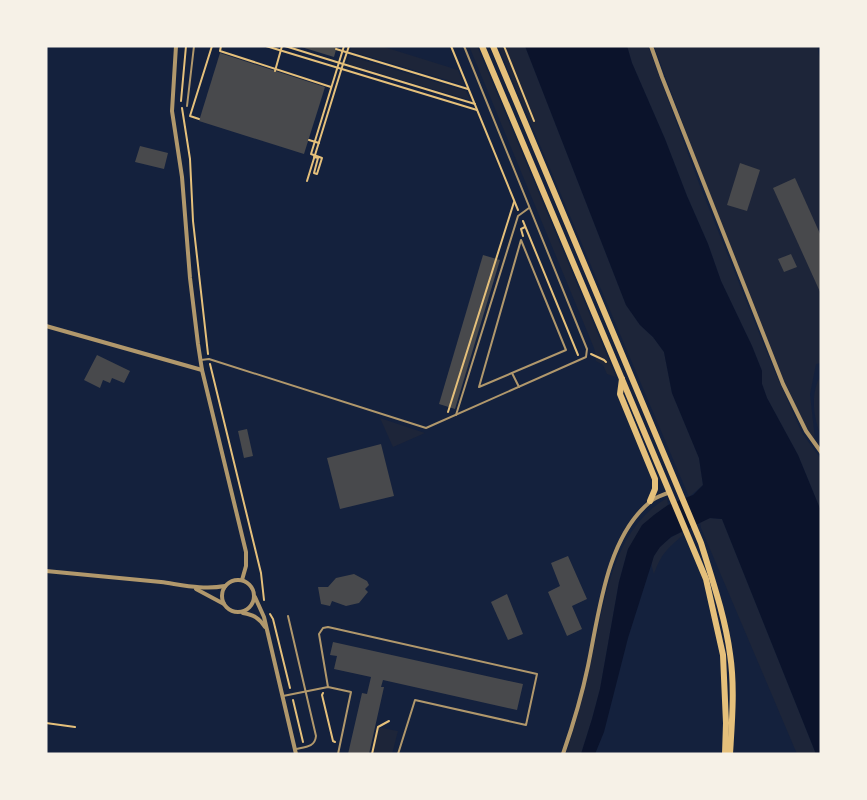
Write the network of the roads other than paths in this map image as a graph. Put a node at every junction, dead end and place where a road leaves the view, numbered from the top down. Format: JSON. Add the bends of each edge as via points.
{"nodes":[{"id":1,"x":176,"y":46,"type":"edge"},
{"id":2,"x":194,"y":46,"type":"edge"},
{"id":3,"x":464,"y":46,"type":"edge"},
{"id":4,"x":482,"y":46,"type":"edge"},
{"id":5,"x":493,"y":46,"type":"edge"},
{"id":6,"x":651,"y":46,"type":"edge"},
{"id":7,"x":187,"y":106,"type":"dead end"},
{"id":8,"x":529,"y":208,"type":"junction"},
{"id":9,"x":46,"y":326,"type":"edge"},
{"id":10,"x":201,"y":360,"type":"junction"},
{"id":11,"x":202,"y":370,"type":"junction"},
{"id":12,"x":512,"y":372,"type":"junction"},
{"id":13,"x":622,"y":378,"type":"junction"},
{"id":14,"x":519,"y":387,"type":"junction"},
{"id":15,"x":456,"y":415,"type":"junction"},
{"id":16,"x":821,"y":452,"type":"edge"},
{"id":17,"x":671,"y":494,"type":"junction"},
{"id":18,"x":650,"y":501,"type":"junction"},
{"id":19,"x":46,"y":571,"type":"edge"},
{"id":20,"x":709,"y":577,"type":"junction"},
{"id":21,"x":242,"y":580,"type":"junction"},
{"id":22,"x":226,"y":586,"type":"junction"},
{"id":23,"x":194,"y":588,"type":"junction"},
{"id":24,"x":255,"y":597,"type":"junction"},
{"id":25,"x":224,"y":604,"type":"junction"},
{"id":26,"x":242,"y":612,"type":"junction"},
{"id":27,"x":288,"y":616,"type":"dead end"},
{"id":28,"x":267,"y":629,"type":"junction"},
{"id":29,"x":328,"y":686,"type":"junction"},
{"id":30,"x":305,"y":691,"type":"junction"},
{"id":31,"x":282,"y":696,"type":"junction"},
{"id":32,"x":296,"y":752,"type":"edge"},
{"id":33,"x":338,"y":754,"type":"edge"},
{"id":34,"x":398,"y":754,"type":"edge"},
{"id":35,"x":563,"y":754,"type":"edge"},
{"id":36,"x":724,"y":754,"type":"edge"},
{"id":37,"x":730,"y":754,"type":"edge"}],
"edges":[{"from":1,"to":10,"type":"street","via":[[172,111]]},
{"from":2,"to":7,"type":"lane"},
{"from":3,"to":8,"type":"lane"},
{"from":4,"to":13,"type":"highway"},
{"from":5,"to":20,"type":"highway","via":[[696,530]]},
{"from":6,"to":16,"type":"street","via":[[783,384],[806,431]]},
{"from":8,"to":14,"type":"lane","via":[[587,353],[586,357]]},
{"from":8,"to":15,"type":"lane","via":[[518,216]]},
{"from":9,"to":11,"type":"street"},
{"from":10,"to":11,"type":"street"},
{"from":10,"to":15,"type":"lane","via":[[209,359],[426,428]]},
{"from":11,"to":21,"type":"street","via":[[246,552]]},
{"from":12,"to":12,"type":"lane","via":[[479,387],[521,240],[566,350]]},
{"from":12,"to":14,"type":"lane"},
{"from":13,"to":17,"type":"highway"},
{"from":13,"to":18,"type":"highway","via":[[620,394],[655,479]]},
{"from":14,"to":15,"type":"lane"},
{"from":17,"to":18,"type":"street"},
{"from":17,"to":20,"type":"highway"},
{"from":18,"to":35,"type":"street","via":[[625,533],[612,559],[588,668]]},
{"from":19,"to":23,"type":"street"},
{"from":20,"to":36,"type":"highway","via":[[723,655]]},
{"from":20,"to":37,"type":"highway","via":[[730,655]]},
{"from":21,"to":22,"type":"street"},
{"from":21,"to":24,"type":"street","via":[[251,586]]},
{"from":22,"to":23,"type":"street"},
{"from":22,"to":25,"type":"street","via":[[222,595]]},
{"from":23,"to":25,"type":"street"},
{"from":24,"to":26,"type":"street","via":[[251,607]]},
{"from":24,"to":28,"type":"street"},
{"from":25,"to":26,"type":"street","via":[[231,612]]},
{"from":26,"to":28,"type":"street","via":[[260,619]]},
{"from":27,"to":30,"type":"lane"},
{"from":28,"to":31,"type":"street"},
{"from":29,"to":30,"type":"lane"},
{"from":29,"to":33,"type":"lane","via":[[351,692]]},
{"from":29,"to":34,"type":"lane","via":[[319,634],[328,627],[537,674],[526,725],[415,700]]},
{"from":30,"to":31,"type":"lane"},
{"from":30,"to":32,"type":"lane","via":[[316,736],[312,745]]},
{"from":31,"to":32,"type":"street"}]}
